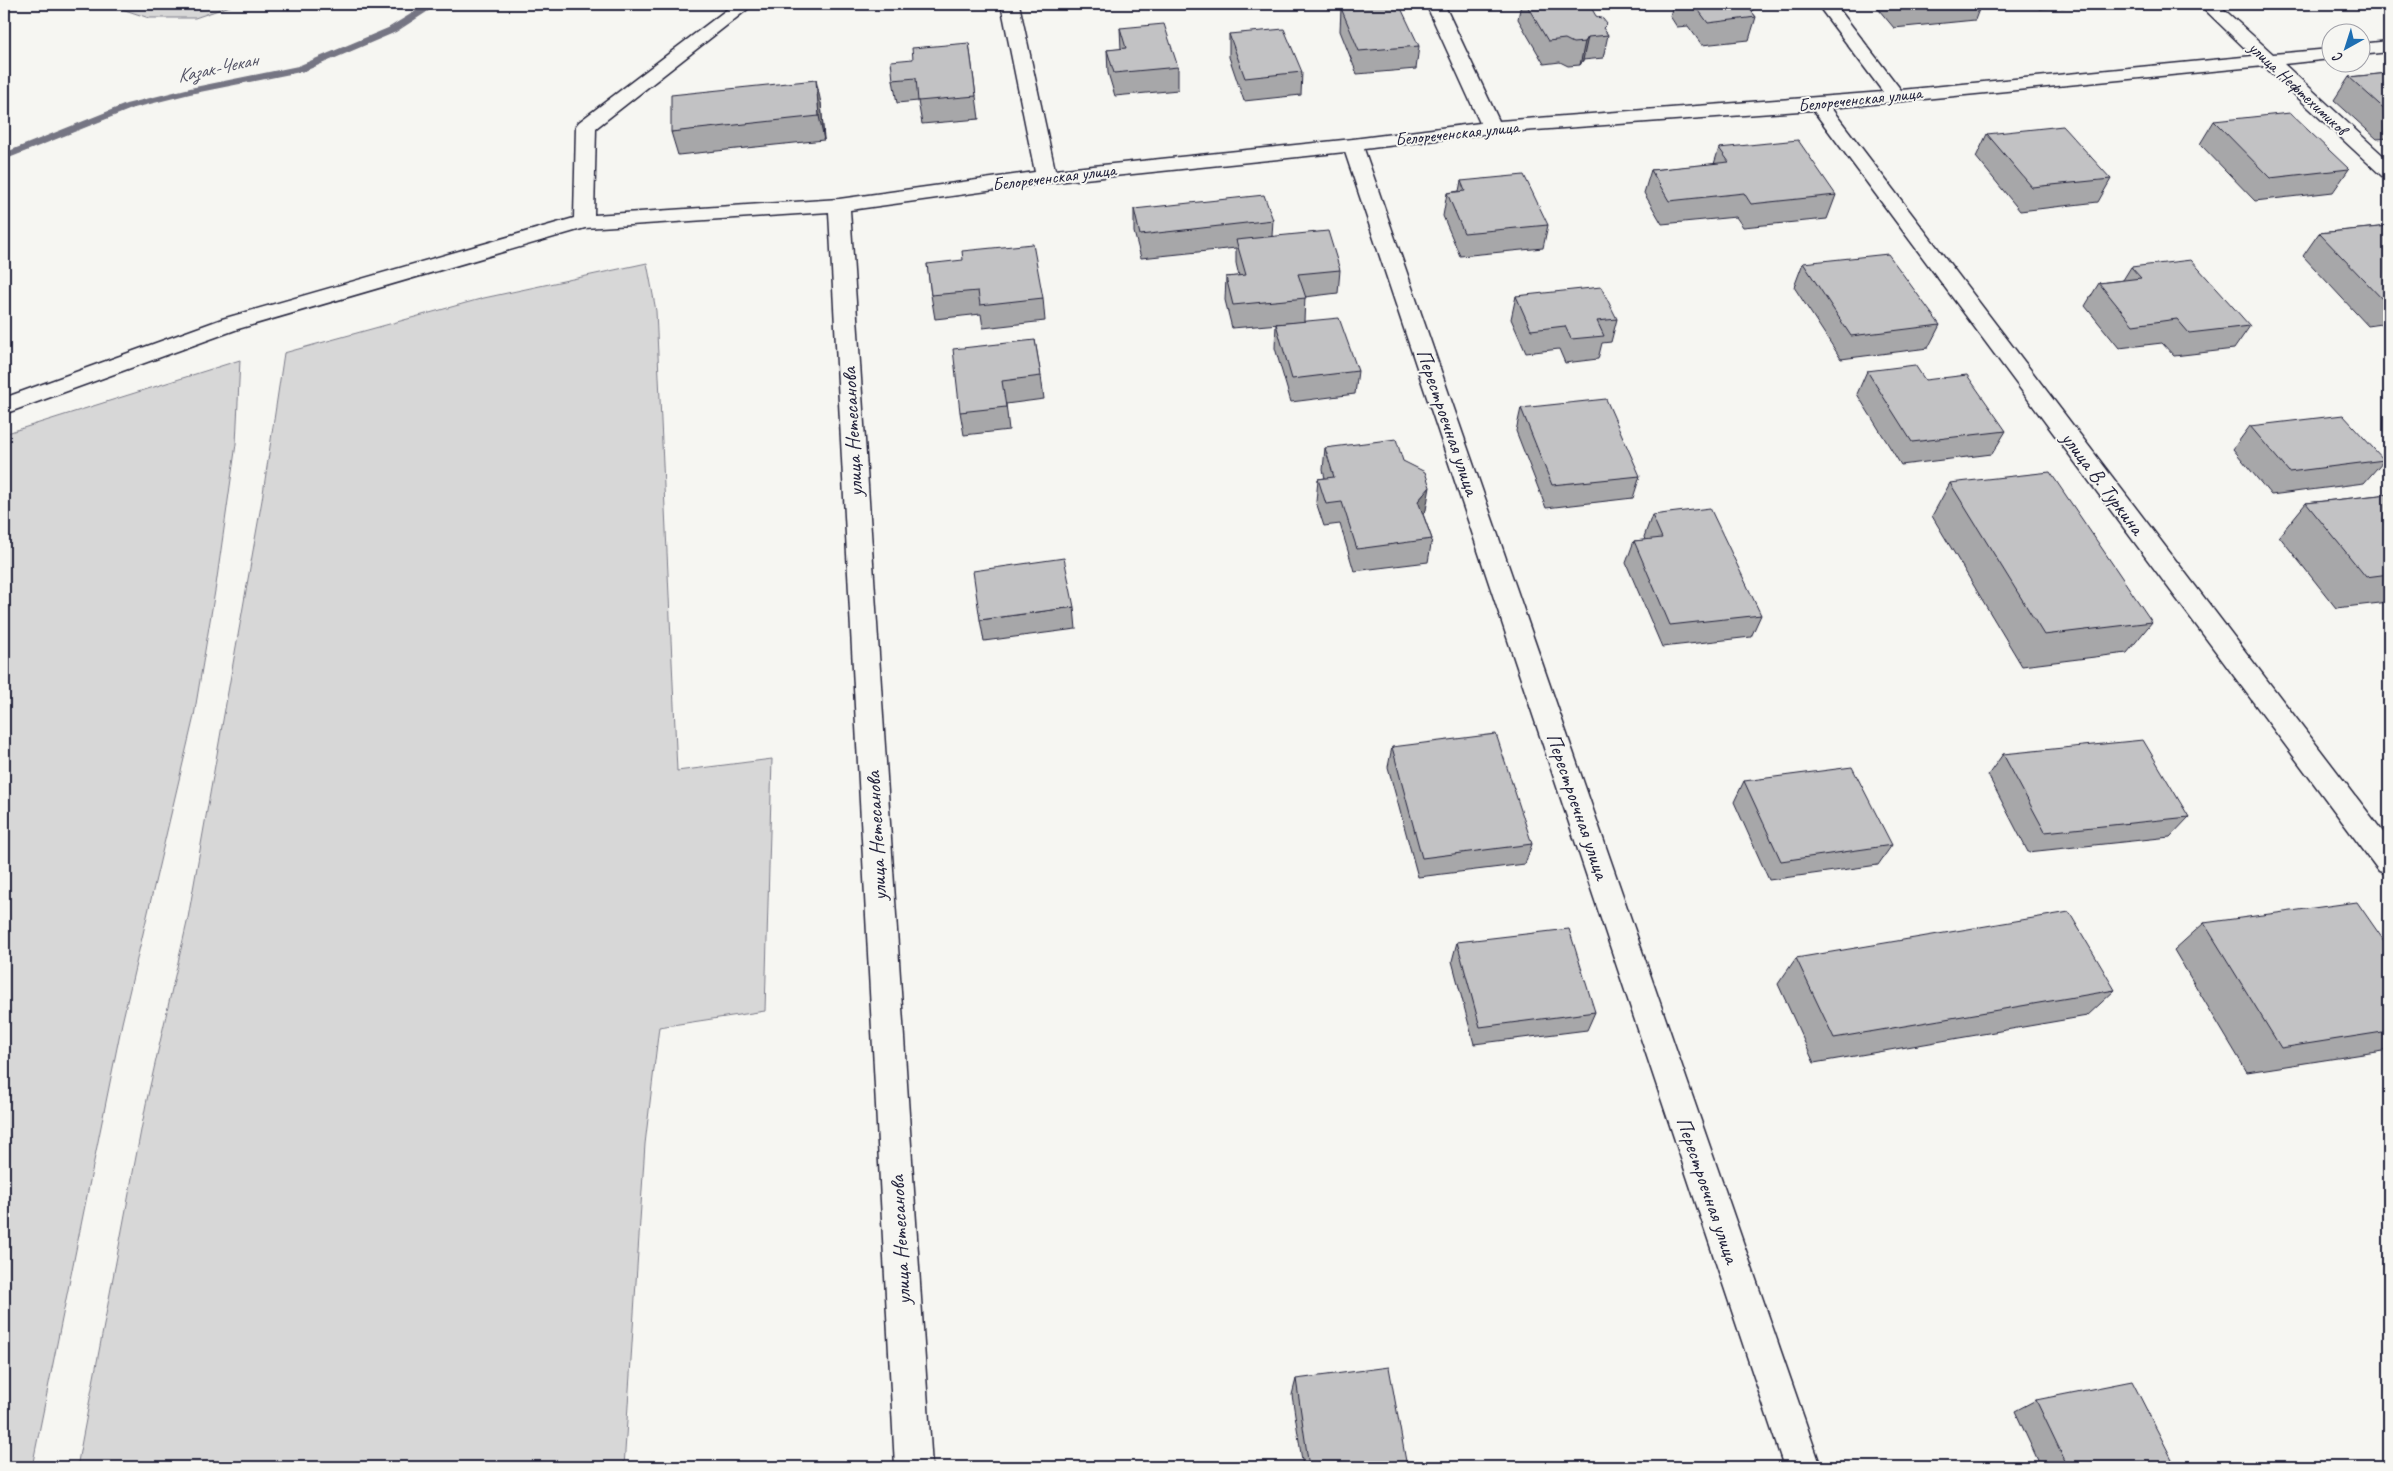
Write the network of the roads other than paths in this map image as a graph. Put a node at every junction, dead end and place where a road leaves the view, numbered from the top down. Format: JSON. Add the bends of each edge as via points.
{"nodes":[{"id":1,"x":745,"y":4,"type":"edge"},
{"id":2,"x":1010,"y":4,"type":"edge"},
{"id":3,"x":1435,"y":4,"type":"edge"},
{"id":4,"x":1826,"y":4,"type":"edge"},
{"id":5,"x":2208,"y":4,"type":"edge"},
{"id":6,"x":2389,"y":47,"type":"edge"},
{"id":7,"x":2370,"y":49,"type":"edge"},
{"id":8,"x":2320,"y":55,"type":"edge"},
{"id":9,"x":2269,"y":61,"type":"junction"},
{"id":10,"x":1895,"y":95,"type":"junction"},
{"id":11,"x":1818,"y":104,"type":"junction"},
{"id":12,"x":1492,"y":127,"type":"junction"},
{"id":13,"x":1353,"y":145,"type":"junction"},
{"id":14,"x":2389,"y":172,"type":"edge"},
{"id":15,"x":1046,"y":177,"type":"junction"},
{"id":16,"x":839,"y":205,"type":"junction"},
{"id":17,"x":584,"y":222,"type":"junction"},
{"id":18,"x":4,"y":406,"type":"edge"},
{"id":19,"x":2389,"y":862,"type":"edge"},
{"id":20,"x":913,"y":1467,"type":"edge"},
{"id":21,"x":1802,"y":1467,"type":"edge"}],
"edges":[{"from":1,"to":17,"type":"street","via":[[586,126]]},
{"from":2,"to":15,"type":"street"},
{"from":3,"to":12,"type":"street"},
{"from":4,"to":10,"type":"street"},
{"from":5,"to":9,"type":"street","name":"улица Нефтехимиков"},
{"from":6,"to":7,"type":"street"},
{"from":8,"to":9,"type":"street","name":"Белореченская улица"},
{"from":9,"to":10,"type":"street","name":"Белореченская улица"},
{"from":9,"to":14,"type":"street","name":"улица Нефтехимиков"},
{"from":10,"to":11,"type":"street","name":"Белореченская улица"},
{"from":11,"to":12,"type":"street","name":"Белореченская улица"},
{"from":11,"to":19,"type":"street","name":"улица В. Туркина"},
{"from":12,"to":13,"type":"street","name":"Белореченская улица"},
{"from":13,"to":15,"type":"street","name":"Белореченская улица"},
{"from":13,"to":21,"type":"street","name":"Перестроечная улица"},
{"from":15,"to":16,"type":"street","name":"Белореченская улица"},
{"from":16,"to":17,"type":"street","name":"Белореченская улица"},
{"from":16,"to":20,"type":"street","name":"улица Нетесанова"},
{"from":17,"to":18,"type":"street","name":"Белореченская улица","via":[[230,324]]}]}
